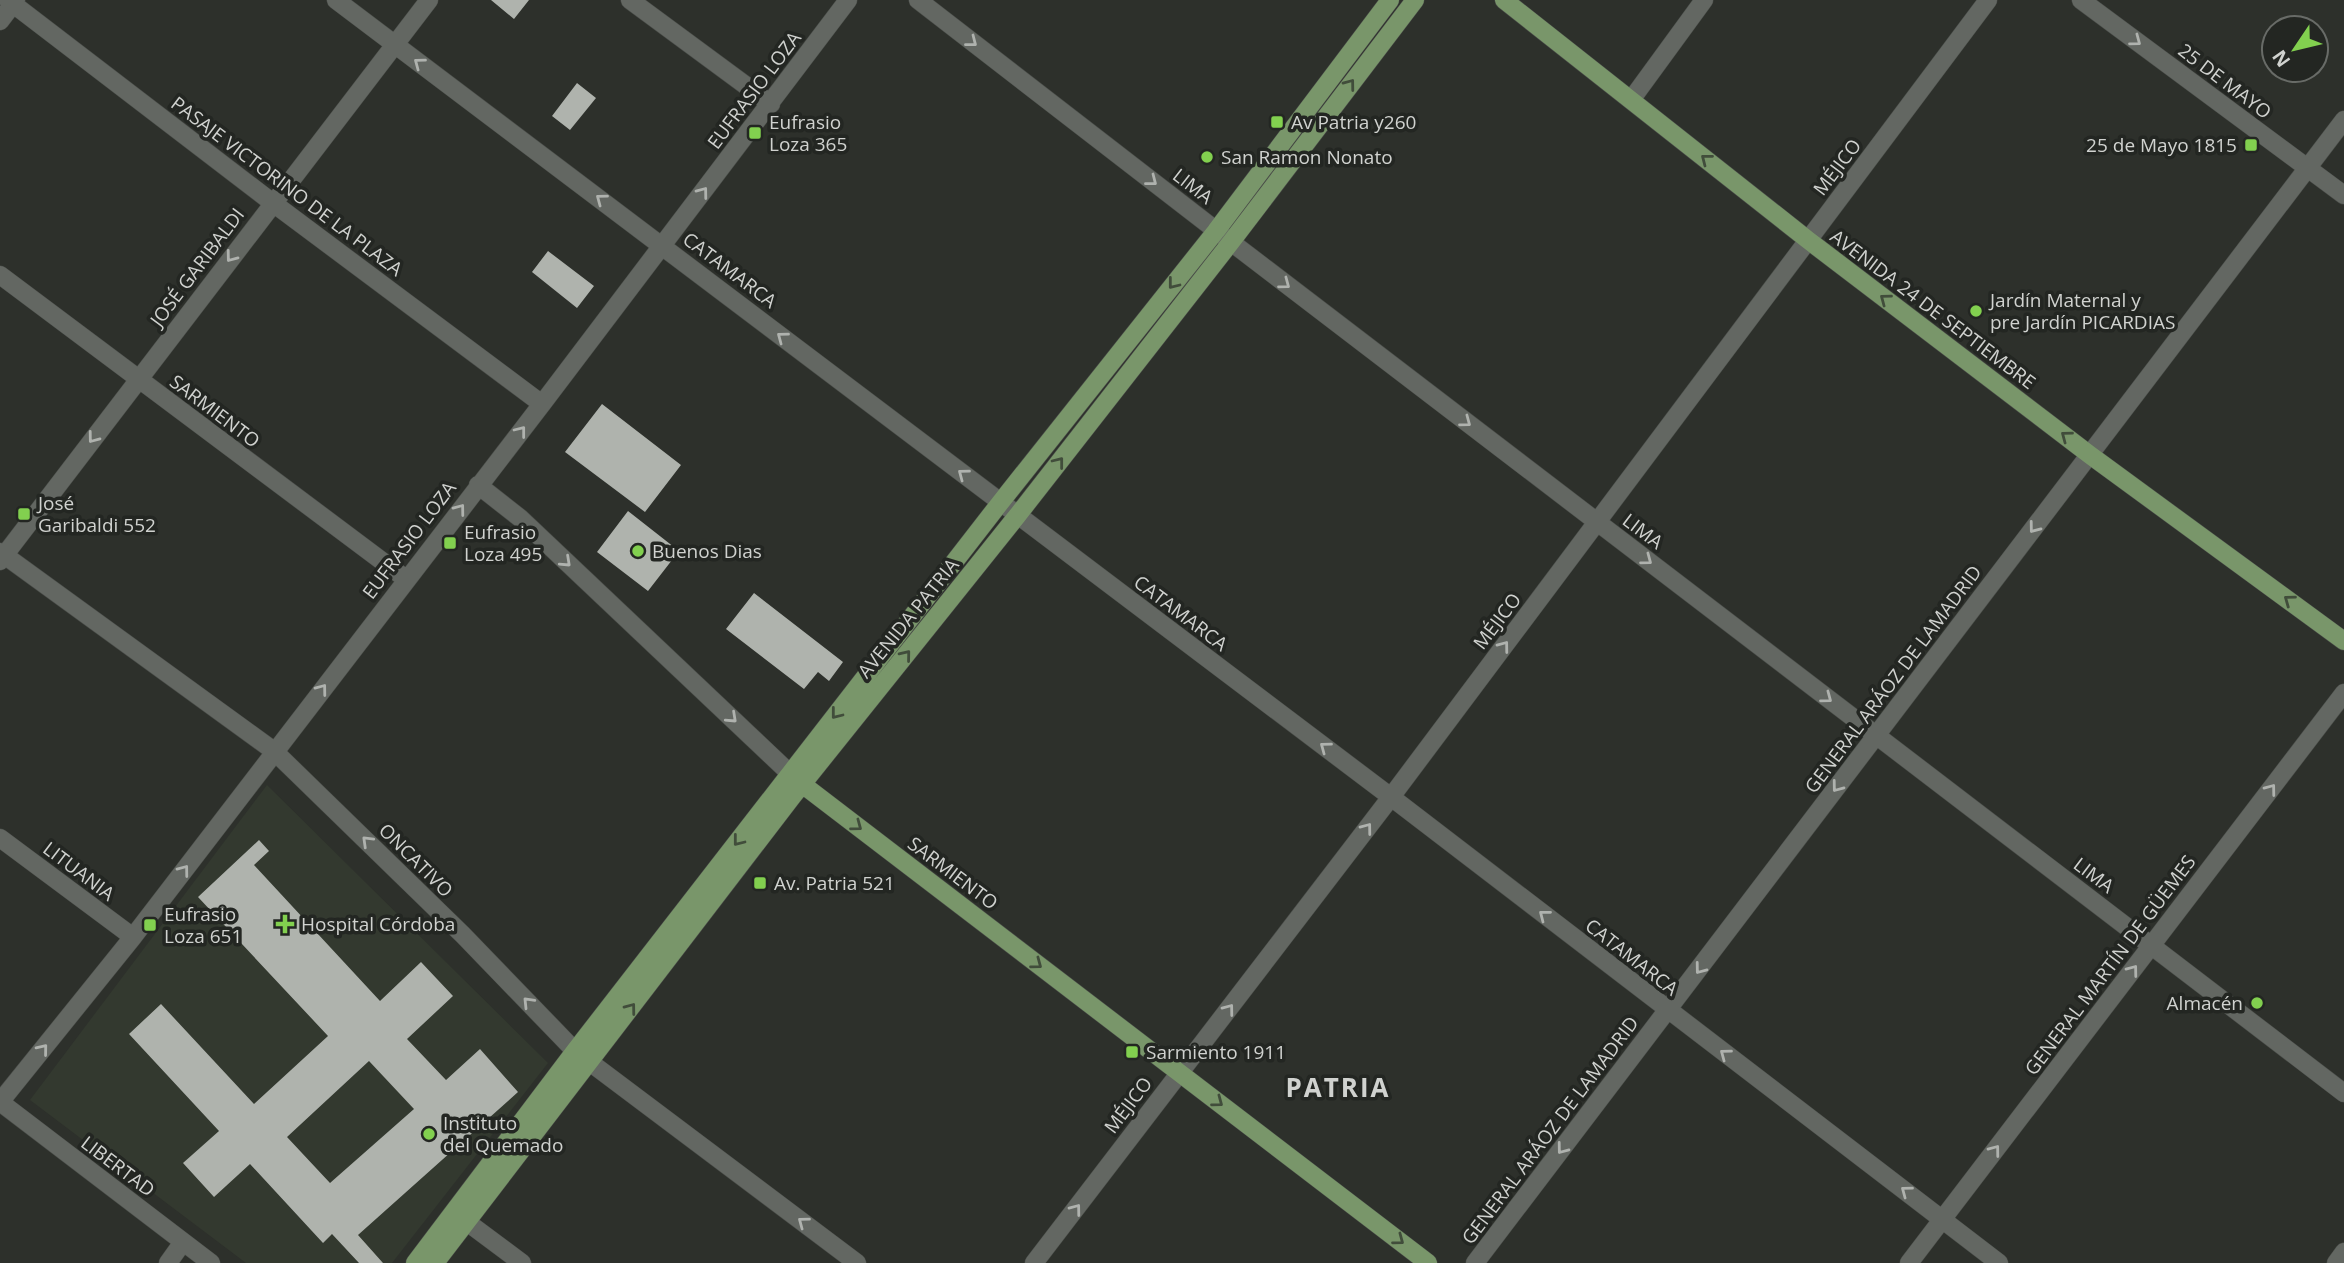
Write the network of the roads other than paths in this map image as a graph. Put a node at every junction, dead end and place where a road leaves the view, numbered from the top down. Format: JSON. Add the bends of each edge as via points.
{"nodes":[{"id":1,"x":336,"y":0,"type":"edge"},
{"id":2,"x":429,"y":0,"type":"edge"},
{"id":3,"x":630,"y":0,"type":"edge"},
{"id":4,"x":848,"y":0,"type":"edge"},
{"id":5,"x":918,"y":0,"type":"edge"},
{"id":6,"x":1390,"y":0,"type":"edge"},
{"id":7,"x":1415,"y":0,"type":"edge"},
{"id":8,"x":1504,"y":0,"type":"edge"},
{"id":9,"x":1704,"y":0,"type":"edge"},
{"id":10,"x":1988,"y":0,"type":"edge"},
{"id":11,"x":2081,"y":0,"type":"edge"},
{"id":12,"x":12,"y":1,"type":"edge"},
{"id":13,"x":0,"y":21,"type":"edge"},
{"id":14,"x":396,"y":46,"type":"junction"},
{"id":15,"x":1631,"y":100,"type":"junction"},
{"id":16,"x":771,"y":104,"type":"junction"},
{"id":17,"x":2344,"y":120,"type":"edge"},
{"id":18,"x":2308,"y":169,"type":"junction"},
{"id":19,"x":2344,"y":195,"type":"edge"},
{"id":20,"x":272,"y":203,"type":"junction"},
{"id":21,"x":1216,"y":230,"type":"junction"},
{"id":22,"x":1808,"y":240,"type":"junction"},
{"id":23,"x":1231,"y":242,"type":"junction"},
{"id":24,"x":663,"y":245,"type":"junction"},
{"id":25,"x":0,"y":275,"type":"edge"},
{"id":26,"x":138,"y":379,"type":"junction"},
{"id":27,"x":542,"y":404,"type":"junction"},
{"id":28,"x":2091,"y":455,"type":"junction"},
{"id":29,"x":478,"y":485,"type":"junction"},
{"id":30,"x":1000,"y":503,"type":"junction"},
{"id":31,"x":1017,"y":516,"type":"junction"},
{"id":32,"x":1597,"y":522,"type":"junction"},
{"id":33,"x":2,"y":556,"type":"edge"},
{"id":34,"x":406,"y":579,"type":"junction"},
{"id":35,"x":2344,"y":641,"type":"edge"},
{"id":36,"x":2344,"y":693,"type":"edge"},
{"id":37,"x":1877,"y":736,"type":"junction"},
{"id":38,"x":274,"y":751,"type":"junction"},
{"id":39,"x":796,"y":779,"type":"junction"},
{"id":40,"x":1391,"y":797,"type":"junction"},
{"id":41,"x":0,"y":838,"type":"edge"},
{"id":42,"x":133,"y":937,"type":"junction"},
{"id":43,"x":2151,"y":946,"type":"junction"},
{"id":44,"x":1668,"y":1011,"type":"junction"},
{"id":45,"x":575,"y":1051,"type":"junction"},
{"id":46,"x":590,"y":1063,"type":"junction"},
{"id":47,"x":1180,"y":1073,"type":"junction"},
{"id":48,"x":2344,"y":1093,"type":"edge"},
{"id":49,"x":0,"y":1102,"type":"edge"},
{"id":50,"x":1943,"y":1218,"type":"junction"},
{"id":51,"x":467,"y":1222,"type":"junction"},
{"id":52,"x":183,"y":1242,"type":"junction"},
{"id":53,"x":2344,"y":1252,"type":"edge"},
{"id":54,"x":168,"y":1263,"type":"edge"},
{"id":55,"x":211,"y":1263,"type":"edge"},
{"id":56,"x":415,"y":1263,"type":"edge"},
{"id":57,"x":435,"y":1263,"type":"edge"},
{"id":58,"x":522,"y":1263,"type":"edge"},
{"id":59,"x":858,"y":1263,"type":"edge"},
{"id":60,"x":1034,"y":1263,"type":"edge"},
{"id":61,"x":1428,"y":1263,"type":"edge"},
{"id":62,"x":1475,"y":1263,"type":"edge"},
{"id":63,"x":1909,"y":1263,"type":"edge"},
{"id":64,"x":1999,"y":1263,"type":"edge"},
{"id":65,"x":2336,"y":1263,"type":"edge"}],
"edges":[{"from":1,"to":14,"type":"street","name":"CATAMARCA"},
{"from":2,"to":14,"type":"street","name":"JOSÉ GARIBALDI"},
{"from":3,"to":16,"type":"street"},
{"from":4,"to":16,"type":"street","name":"EUFRASIO LOZA"},
{"from":5,"to":21,"type":"street","name":"LIMA","one_way":true},
{"from":6,"to":21,"type":"main road","name":"AVENIDA PATRIA"},
{"from":23,"to":7,"type":"main road","name":"AVENIDA PATRIA","one_way":true},
{"from":8,"to":15,"type":"main road","name":"AVENIDA 24 DE SEPTIEMBRE"},
{"from":9,"to":15,"type":"street"},
{"from":10,"to":22,"type":"street","name":"MÉJICO"},
{"from":11,"to":18,"type":"street","name":"25 DE MAYO","one_way":true},
{"from":12,"to":13,"type":"street"},
{"from":12,"to":20,"type":"street","name":"PASAJE VICTORINO DE LA PLAZA"},
{"from":14,"to":20,"type":"street","name":"JOSÉ GARIBALDI"},
{"from":24,"to":14,"type":"street","name":"CATAMARCA","one_way":true},
{"from":22,"to":15,"type":"main road","name":"AVENIDA 24 DE SEPTIEMBRE","one_way":true},
{"from":24,"to":16,"type":"street","name":"EUFRASIO LOZA","one_way":true},
{"from":17,"to":18,"type":"street","name":"GENERAL ARÁOZ DE LAMADRID"},
{"from":18,"to":19,"type":"street","name":"25 DE MAYO"},
{"from":18,"to":28,"type":"street","name":"GENERAL ARÁOZ DE LAMADRID"},
{"from":20,"to":26,"type":"street","name":"JOSÉ GARIBALDI","one_way":true},
{"from":20,"to":27,"type":"street","name":"PASAJE VICTORINO DE LA PLAZA"},
{"from":21,"to":23,"type":"street","name":"LIMA"},
{"from":21,"to":30,"type":"main road","name":"AVENIDA PATRIA","one_way":true},
{"from":28,"to":22,"type":"main road","name":"AVENIDA 24 DE SEPTIEMBRE","one_way":true},
{"from":22,"to":32,"type":"street","name":"MÉJICO"},
{"from":31,"to":23,"type":"main road","name":"AVENIDA PATRIA","one_way":true},
{"from":23,"to":32,"type":"street","name":"LIMA","one_way":true},
{"from":24,"to":27,"type":"street","name":"EUFRASIO LOZA"},
{"from":30,"to":24,"type":"street","name":"CATAMARCA","one_way":true},
{"from":25,"to":26,"type":"street","name":"SARMIENTO"},
{"from":26,"to":33,"type":"street","name":"JOSÉ GARIBALDI","one_way":true},
{"from":26,"to":34,"type":"street","name":"SARMIENTO"},
{"from":29,"to":27,"type":"street","name":"EUFRASIO LOZA","one_way":true},
{"from":35,"to":28,"type":"main road","name":"AVENIDA 24 DE SEPTIEMBRE","one_way":true},
{"from":28,"to":37,"type":"street","name":"GENERAL ARÁOZ DE LAMADRID","one_way":true},
{"from":34,"to":29,"type":"street","name":"EUFRASIO LOZA","one_way":true},
{"from":29,"to":39,"type":"street","name":"SARMIENTO","one_way":true,"via":[[520,518]]},
{"from":30,"to":31,"type":"street","name":"CATAMARCA"},
{"from":30,"to":39,"type":"main road","name":"AVENIDA PATRIA","one_way":true},
{"from":39,"to":31,"type":"main road","name":"AVENIDA PATRIA","one_way":true},
{"from":40,"to":31,"type":"street","name":"CATAMARCA","one_way":true},
{"from":32,"to":37,"type":"street","name":"LIMA","one_way":true},
{"from":40,"to":32,"type":"street","name":"MÉJICO","one_way":true},
{"from":33,"to":38,"type":"street","name":"ONCATIVO"},
{"from":38,"to":34,"type":"street","name":"EUFRASIO LOZA","one_way":true},
{"from":43,"to":36,"type":"street","name":"GENERAL MARTÍN DE GÜEMES","one_way":true},
{"from":37,"to":43,"type":"street","name":"LIMA"},
{"from":37,"to":44,"type":"street","name":"GENERAL ARÁOZ DE LAMADRID","one_way":true},
{"from":42,"to":38,"type":"street","name":"EUFRASIO LOZA","one_way":true},
{"from":45,"to":38,"type":"street","name":"ONCATIVO","one_way":true},
{"from":39,"to":45,"type":"main road","name":"AVENIDA PATRIA","one_way":true},
{"from":46,"to":39,"type":"main road","name":"AVENIDA PATRIA","one_way":true},
{"from":39,"to":47,"type":"main road","name":"SARMIENTO","one_way":true},
{"from":44,"to":40,"type":"street","name":"CATAMARCA","one_way":true},
{"from":47,"to":40,"type":"street","name":"MÉJICO","one_way":true},
{"from":41,"to":42,"type":"street","name":"LITUANIA"},
{"from":49,"to":42,"type":"street","name":"EUFRASIO LOZA","one_way":true},
{"from":43,"to":48,"type":"street","name":"LIMA"},
{"from":50,"to":43,"type":"street","name":"GENERAL MARTÍN DE GÜEMES","one_way":true},
{"from":50,"to":44,"type":"street","name":"CATAMARCA","one_way":true},
{"from":44,"to":62,"type":"street","name":"GENERAL ARÁOZ DE LAMADRID","one_way":true},
{"from":45,"to":46,"type":"street","name":"ONCATIVO"},
{"from":45,"to":56,"type":"main road","name":"AVENIDA PATRIA"},
{"from":46,"to":51,"type":"main road","name":"AVENIDA PATRIA"},
{"from":59,"to":46,"type":"street","name":"ONCATIVO","one_way":true},
{"from":60,"to":47,"type":"street","name":"MÉJICO","one_way":true},
{"from":47,"to":61,"type":"main road","name":"SARMIENTO","one_way":true},
{"from":49,"to":52,"type":"street","name":"LIBERTAD"},
{"from":50,"to":63,"type":"street","name":"GENERAL MARTÍN DE GÜEMES"},
{"from":50,"to":64,"type":"street","name":"CATAMARCA"},
{"from":51,"to":57,"type":"main road","name":"AVENIDA PATRIA"},
{"from":51,"to":58,"type":"street"},
{"from":52,"to":54,"type":"street"},
{"from":52,"to":55,"type":"street","name":"LIBERTAD"},
{"from":53,"to":65,"type":"street"}]}
